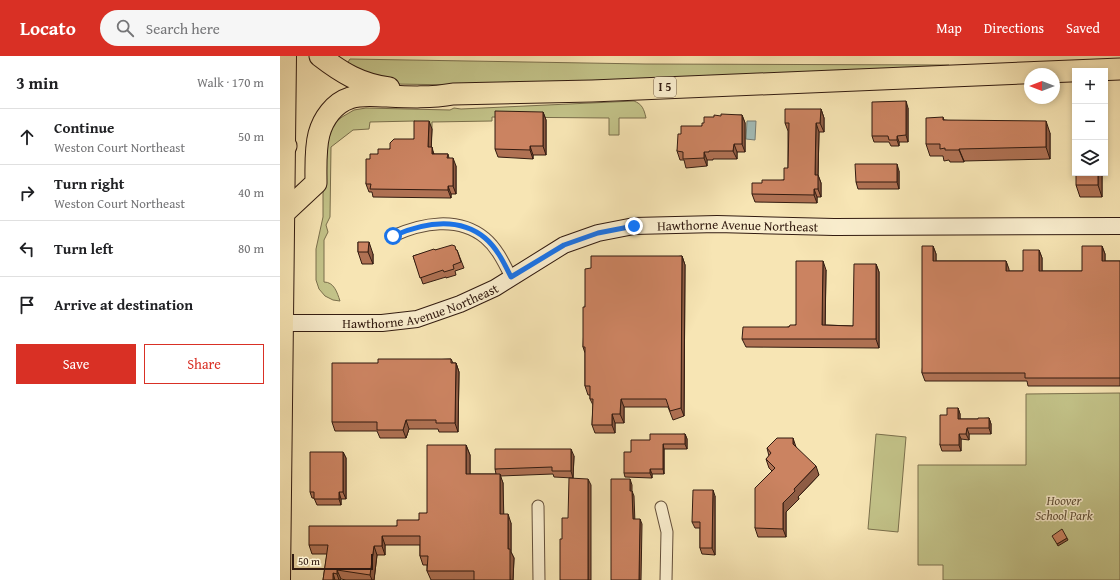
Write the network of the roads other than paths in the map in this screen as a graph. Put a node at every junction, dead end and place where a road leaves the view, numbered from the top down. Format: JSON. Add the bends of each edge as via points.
{"nodes":[{"id":1,"x":287,"y":56,"type":"edge"},
{"id":2,"x":320,"y":56,"type":"edge"},
{"id":3,"x":1120,"y":68,"type":"edge"},
{"id":4,"x":453,"y":94,"type":"junction"},
{"id":5,"x":283,"y":142,"type":"edge"},
{"id":6,"x":286,"y":211,"type":"junction"},
{"id":7,"x":1120,"y":226,"type":"edge"},
{"id":8,"x":393,"y":236,"type":"dead end"},
{"id":9,"x":511,"y":277,"type":"junction"},
{"id":10,"x":282,"y":323,"type":"edge"},
{"id":11,"x":538,"y":506,"type":"dead end"},
{"id":12,"x":661,"y":507,"type":"dead end"},
{"id":13,"x":281,"y":580,"type":"edge"},
{"id":14,"x":539,"y":580,"type":"edge"},
{"id":15,"x":666,"y":580,"type":"edge"}],
"edges":[{"from":1,"to":5,"type":"main road"},
{"from":2,"to":4,"type":"highway","number":"I 5","via":[[338,70],[372,85]]},
{"from":3,"to":4,"type":"highway","number":"I 5","via":[[592,91]]},
{"from":4,"to":6,"type":"highway","number":"I 5","via":[[435,97],[364,96],[343,101],[330,113],[320,129],[316,183]]},
{"from":5,"to":6,"type":"main road"},
{"from":6,"to":10,"type":"main road"},
{"from":7,"to":9,"type":"main road","name":"Hawthorne Avenue Northeast","via":[[634,226],[598,233],[564,245]]},
{"from":8,"to":9,"type":"street","via":[[429,224],[468,228],[486,239]]},
{"from":9,"to":10,"type":"main road","name":"Hawthorne Avenue Northeast","via":[[495,288],[460,304],[417,319],[382,323]]},
{"from":10,"to":13,"type":"main road","via":[[284,460]]},
{"from":11,"to":14,"type":"street"},
{"from":12,"to":15,"type":"street","via":[[667,532]]}]}
